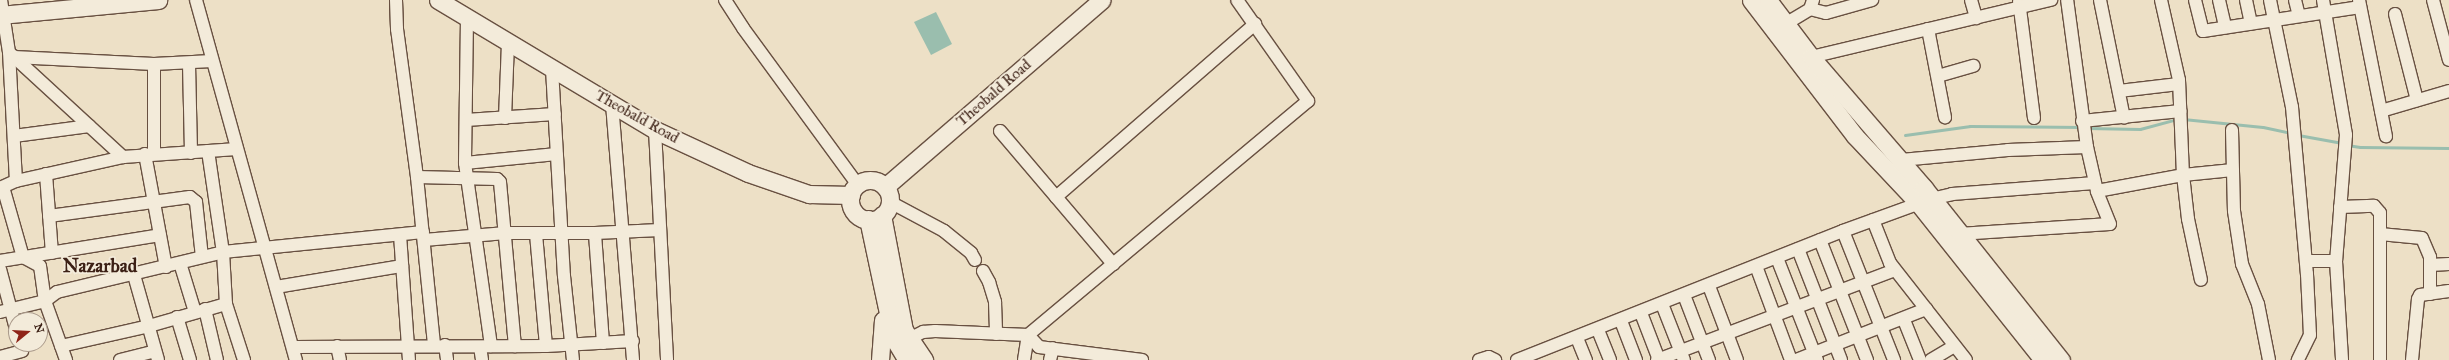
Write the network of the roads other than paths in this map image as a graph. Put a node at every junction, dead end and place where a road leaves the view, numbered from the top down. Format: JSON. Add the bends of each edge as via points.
{"nodes":[{"id":1,"x":158,"y":0,"type":"edge"},
{"id":2,"x":196,"y":0,"type":"edge"},
{"id":3,"x":396,"y":0,"type":"edge"},
{"id":4,"x":438,"y":0,"type":"edge"},
{"id":5,"x":725,"y":0,"type":"edge"},
{"id":6,"x":1102,"y":0,"type":"edge"},
{"id":7,"x":1237,"y":0,"type":"edge"},
{"id":8,"x":1751,"y":0,"type":"edge"},
{"id":9,"x":1768,"y":0,"type":"edge"},
{"id":10,"x":1872,"y":0,"type":"edge"},
{"id":11,"x":1971,"y":0,"type":"edge"},
{"id":12,"x":2051,"y":0,"type":"edge"},
{"id":13,"x":2067,"y":0,"type":"edge"},
{"id":14,"x":2100,"y":0,"type":"edge"},
{"id":15,"x":2161,"y":0,"type":"edge"},
{"id":16,"x":2195,"y":0,"type":"edge"},
{"id":17,"x":2219,"y":0,"type":"edge"},
{"id":18,"x":2246,"y":0,"type":"edge"},
{"id":19,"x":2270,"y":0,"type":"edge"},
{"id":20,"x":2295,"y":0,"type":"edge"},
{"id":21,"x":2434,"y":0,"type":"edge"},
{"id":22,"x":2359,"y":3,"type":"edge"},
{"id":23,"x":1811,"y":4,"type":"edge"},
{"id":24,"x":2019,"y":4,"type":"edge"},
{"id":25,"x":66,"y":5,"type":"edge"},
{"id":26,"x":2324,"y":6,"type":"edge"},
{"id":27,"x":1,"y":10,"type":"edge"},
{"id":28,"x":2395,"y":14,"type":"dead end"},
{"id":29,"x":2298,"y":16,"type":"junction"},
{"id":30,"x":467,"y":18,"type":"junction"},
{"id":31,"x":1976,"y":18,"type":"junction"},
{"id":32,"x":2274,"y":19,"type":"junction"},
{"id":33,"x":1787,"y":23,"type":"junction"},
{"id":34,"x":2251,"y":23,"type":"junction"},
{"id":35,"x":1255,"y":24,"type":"junction"},
{"id":36,"x":2226,"y":27,"type":"junction"},
{"id":37,"x":1928,"y":29,"type":"junction"},
{"id":38,"x":508,"y":42,"type":"junction"},
{"id":39,"x":12,"y":55,"type":"junction"},
{"id":40,"x":1811,"y":57,"type":"junction"},
{"id":41,"x":2449,"y":60,"type":"edge"},
{"id":42,"x":212,"y":61,"type":"junction"},
{"id":43,"x":154,"y":64,"type":"junction"},
{"id":44,"x":189,"y":64,"type":"junction"},
{"id":45,"x":1974,"y":66,"type":"dead end"},
{"id":46,"x":552,"y":69,"type":"junction"},
{"id":47,"x":1938,"y":76,"type":"junction"},
{"id":48,"x":2179,"y":84,"type":"junction"},
{"id":49,"x":2119,"y":91,"type":"junction"},
{"id":50,"x":2449,"y":91,"type":"edge"},
{"id":51,"x":2417,"y":100,"type":"junction"},
{"id":52,"x":612,"y":104,"type":"junction"},
{"id":53,"x":2381,"y":111,"type":"junction"},
{"id":54,"x":2180,"y":112,"type":"junction"},
{"id":55,"x":555,"y":114,"type":"junction"},
{"id":56,"x":505,"y":118,"type":"junction"},
{"id":57,"x":1945,"y":118,"type":"dead end"},
{"id":58,"x":2034,"y":118,"type":"dead end"},
{"id":59,"x":2124,"y":118,"type":"junction"},
{"id":60,"x":466,"y":120,"type":"junction"},
{"id":61,"x":2082,"y":121,"type":"junction"},
{"id":62,"x":89,"y":126,"type":"junction"},
{"id":63,"x":655,"y":130,"type":"junction"},
{"id":64,"x":2232,"y":130,"type":"dead end"},
{"id":65,"x":1000,"y":131,"type":"dead end"},
{"id":66,"x":14,"y":136,"type":"junction"},
{"id":67,"x":2386,"y":136,"type":"dead end"},
{"id":68,"x":2086,"y":142,"type":"junction"},
{"id":69,"x":237,"y":149,"type":"junction"},
{"id":70,"x":208,"y":151,"type":"junction"},
{"id":71,"x":191,"y":153,"type":"junction"},
{"id":72,"x":150,"y":154,"type":"junction"},
{"id":73,"x":557,"y":154,"type":"junction"},
{"id":74,"x":123,"y":157,"type":"junction"},
{"id":75,"x":1901,"y":160,"type":"junction"},
{"id":76,"x":465,"y":163,"type":"junction"},
{"id":77,"x":2233,"y":170,"type":"junction"},
{"id":78,"x":46,"y":174,"type":"junction"},
{"id":79,"x":2183,"y":175,"type":"junction"},
{"id":80,"x":417,"y":177,"type":"junction"},
{"id":81,"x":468,"y":179,"type":"junction"},
{"id":82,"x":16,"y":181,"type":"junction"},
{"id":83,"x":1,"y":187,"type":"edge"},
{"id":84,"x":2096,"y":187,"type":"junction"},
{"id":85,"x":853,"y":195,"type":"junction"},
{"id":86,"x":1056,"y":197,"type":"junction"},
{"id":87,"x":154,"y":201,"type":"junction"},
{"id":88,"x":1925,"y":201,"type":"junction"},
{"id":89,"x":881,"y":206,"type":"junction"},
{"id":90,"x":2340,"y":207,"type":"junction"},
{"id":91,"x":49,"y":216,"type":"junction"},
{"id":92,"x":1874,"y":220,"type":"junction"},
{"id":93,"x":660,"y":230,"type":"junction"},
{"id":94,"x":622,"y":231,"type":"junction"},
{"id":95,"x":1843,"y":231,"type":"junction"},
{"id":96,"x":506,"y":233,"type":"junction"},
{"id":97,"x":595,"y":233,"type":"junction"},
{"id":98,"x":536,"y":234,"type":"junction"},
{"id":99,"x":562,"y":234,"type":"junction"},
{"id":100,"x":1959,"y":234,"type":"junction"},
{"id":101,"x":2380,"y":234,"type":"junction"},
{"id":102,"x":160,"y":235,"type":"junction"},
{"id":103,"x":477,"y":235,"type":"junction"},
{"id":104,"x":400,"y":236,"type":"junction"},
{"id":105,"x":423,"y":236,"type":"junction"},
{"id":106,"x":1820,"y":240,"type":"junction"},
{"id":107,"x":266,"y":249,"type":"junction"},
{"id":108,"x":1798,"y":249,"type":"junction"},
{"id":109,"x":223,"y":252,"type":"junction"},
{"id":110,"x":52,"y":253,"type":"junction"},
{"id":111,"x":23,"y":257,"type":"junction"},
{"id":112,"x":202,"y":258,"type":"junction"},
{"id":113,"x":1777,"y":258,"type":"junction"},
{"id":114,"x":975,"y":260,"type":"dead end"},
{"id":115,"x":0,"y":261,"type":"edge"},
{"id":116,"x":2306,"y":261,"type":"junction"},
{"id":117,"x":2336,"y":261,"type":"junction"},
{"id":118,"x":180,"y":263,"type":"junction"},
{"id":119,"x":1113,"y":264,"type":"junction"},
{"id":120,"x":2449,"y":264,"type":"edge"},
{"id":121,"x":2430,"y":265,"type":"junction"},
{"id":122,"x":402,"y":266,"type":"junction"},
{"id":123,"x":1756,"y":266,"type":"junction"},
{"id":124,"x":166,"y":267,"type":"junction"},
{"id":125,"x":0,"y":269,"type":"edge"},
{"id":126,"x":1895,"y":270,"type":"junction"},
{"id":127,"x":983,"y":271,"type":"dead end"},
{"id":128,"x":134,"y":275,"type":"junction"},
{"id":129,"x":2201,"y":280,"type":"dead end"},
{"id":130,"x":1865,"y":283,"type":"junction"},
{"id":131,"x":1709,"y":286,"type":"junction"},
{"id":132,"x":276,"y":287,"type":"junction"},
{"id":133,"x":2449,"y":291,"type":"edge"},
{"id":134,"x":1841,"y":292,"type":"junction"},
{"id":135,"x":2430,"y":294,"type":"junction"},
{"id":136,"x":1684,"y":295,"type":"junction"},
{"id":137,"x":884,"y":296,"type":"junction"},
{"id":138,"x":1817,"y":299,"type":"junction"},
{"id":139,"x":45,"y":301,"type":"junction"},
{"id":140,"x":226,"y":304,"type":"junction"},
{"id":141,"x":1662,"y":304,"type":"junction"},
{"id":142,"x":1797,"y":306,"type":"junction"},
{"id":143,"x":1926,"y":309,"type":"junction"},
{"id":144,"x":6,"y":311,"type":"edge"},
{"id":145,"x":200,"y":311,"type":"junction"},
{"id":146,"x":1641,"y":313,"type":"junction"},
{"id":147,"x":1774,"y":315,"type":"junction"},
{"id":148,"x":176,"y":318,"type":"junction"},
{"id":149,"x":1904,"y":320,"type":"junction"},
{"id":150,"x":1621,"y":321,"type":"junction"},
{"id":151,"x":149,"y":326,"type":"junction"},
{"id":152,"x":1881,"y":328,"type":"junction"},
{"id":153,"x":1598,"y":330,"type":"junction"},
{"id":154,"x":1727,"y":333,"type":"junction"},
{"id":155,"x":996,"y":334,"type":"junction"},
{"id":156,"x":1028,"y":335,"type":"junction"},
{"id":157,"x":1858,"y":337,"type":"junction"},
{"id":158,"x":1577,"y":338,"type":"junction"},
{"id":159,"x":633,"y":341,"type":"junction"},
{"id":160,"x":603,"y":343,"type":"junction"},
{"id":161,"x":1703,"y":343,"type":"junction"},
{"id":162,"x":572,"y":344,"type":"junction"},
{"id":163,"x":408,"y":345,"type":"junction"},
{"id":164,"x":440,"y":345,"type":"junction"},
{"id":165,"x":1835,"y":345,"type":"junction"},
{"id":166,"x":61,"y":346,"type":"junction"},
{"id":167,"x":337,"y":346,"type":"junction"},
{"id":168,"x":486,"y":346,"type":"junction"},
{"id":169,"x":515,"y":346,"type":"junction"},
{"id":170,"x":546,"y":346,"type":"junction"},
{"id":171,"x":1954,"y":346,"type":"junction"},
{"id":172,"x":293,"y":347,"type":"junction"},
{"id":173,"x":22,"y":352,"type":"edge"},
{"id":174,"x":903,"y":354,"type":"edge"},
{"id":175,"x":1052,"y":354,"type":"edge"},
{"id":176,"x":156,"y":355,"type":"edge"},
{"id":177,"x":1076,"y":355,"type":"edge"},
{"id":178,"x":1683,"y":356,"type":"edge"},
{"id":179,"x":0,"y":357,"type":"edge"},
{"id":180,"x":1098,"y":357,"type":"edge"},
{"id":181,"x":1816,"y":357,"type":"edge"},
{"id":182,"x":1121,"y":359,"type":"edge"},
{"id":183,"x":66,"y":360,"type":"edge"},
{"id":184,"x":120,"y":360,"type":"edge"},
{"id":185,"x":190,"y":360,"type":"edge"},
{"id":186,"x":217,"y":360,"type":"edge"},
{"id":187,"x":244,"y":360,"type":"edge"},
{"id":188,"x":296,"y":360,"type":"edge"},
{"id":189,"x":340,"y":360,"type":"edge"},
{"id":190,"x":409,"y":360,"type":"edge"},
{"id":191,"x":447,"y":360,"type":"edge"},
{"id":192,"x":482,"y":360,"type":"edge"},
{"id":193,"x":573,"y":360,"type":"edge"},
{"id":194,"x":633,"y":360,"type":"edge"},
{"id":195,"x":667,"y":360,"type":"edge"},
{"id":196,"x":880,"y":360,"type":"edge"},
{"id":197,"x":924,"y":360,"type":"edge"},
{"id":198,"x":1024,"y":360,"type":"edge"},
{"id":199,"x":1142,"y":360,"type":"edge"},
{"id":200,"x":1480,"y":360,"type":"edge"},
{"id":201,"x":1495,"y":360,"type":"edge"},
{"id":202,"x":1517,"y":360,"type":"edge"},
{"id":203,"x":1586,"y":360,"type":"edge"},
{"id":204,"x":1610,"y":360,"type":"edge"},
{"id":205,"x":1636,"y":360,"type":"edge"},
{"id":206,"x":1658,"y":360,"type":"edge"},
{"id":207,"x":1709,"y":360,"type":"edge"},
{"id":208,"x":1737,"y":360,"type":"edge"},
{"id":209,"x":1791,"y":360,"type":"edge"},
{"id":210,"x":1796,"y":360,"type":"edge"},
{"id":211,"x":1841,"y":360,"type":"edge"},
{"id":212,"x":1867,"y":360,"type":"edge"},
{"id":213,"x":1894,"y":360,"type":"edge"},
{"id":214,"x":1920,"y":360,"type":"edge"},
{"id":215,"x":1931,"y":360,"type":"edge"},
{"id":216,"x":1966,"y":360,"type":"edge"},
{"id":217,"x":2043,"y":360,"type":"edge"},
{"id":218,"x":2060,"y":360,"type":"edge"},
{"id":219,"x":2269,"y":360,"type":"edge"},
{"id":220,"x":2298,"y":360,"type":"edge"},
{"id":221,"x":2342,"y":360,"type":"edge"},
{"id":222,"x":2380,"y":360,"type":"edge"},
{"id":223,"x":2412,"y":360,"type":"edge"}],
"edges":[{"from":1,"to":25,"type":"main road"},
{"from":2,"to":42,"type":"street"},
{"from":3,"to":80,"type":"street","via":[[397,29]]},
{"from":4,"to":30,"type":"main road","name":"Theobald Road"},
{"from":5,"to":85,"type":"street"},
{"from":6,"to":89,"type":"main road","name":"Theobald Road"},
{"from":7,"to":35,"type":"street"},
{"from":8,"to":88,"type":"main road","via":[[1855,136]]},
{"from":9,"to":33,"type":"main road"},
{"from":10,"to":23,"type":"street","via":[[1826,13]]},
{"from":11,"to":31,"type":"street"},
{"from":12,"to":24,"type":"street"},
{"from":13,"to":61,"type":"street"},
{"from":14,"to":49,"type":"street"},
{"from":15,"to":48,"type":"street"},
{"from":16,"to":36,"type":"street","via":[[2203,31]]},
{"from":17,"to":36,"type":"street"},
{"from":18,"to":34,"type":"street"},
{"from":19,"to":32,"type":"street"},
{"from":20,"to":29,"type":"street"},
{"from":21,"to":41,"type":"street"},
{"from":22,"to":26,"type":"street"},
{"from":22,"to":53,"type":"street"},
{"from":23,"to":33,"type":"street"},
{"from":24,"to":31,"type":"street"},
{"from":24,"to":58,"type":"street"},
{"from":25,"to":27,"type":"main road"},
{"from":26,"to":29,"type":"street"},
{"from":26,"to":90,"type":"street","via":[[2346,135]]},
{"from":27,"to":39,"type":"street"},
{"from":28,"to":51,"type":"street"},
{"from":29,"to":32,"type":"street"},
{"from":30,"to":38,"type":"main road","name":"Theobald Road"},
{"from":30,"to":60,"type":"street"},
{"from":31,"to":37,"type":"street"},
{"from":32,"to":34,"type":"street"},
{"from":32,"to":116,"type":"street","via":[[2293,122]]},
{"from":33,"to":40,"type":"main road"},
{"from":34,"to":36,"type":"street"},
{"from":35,"to":86,"type":"street"},
{"from":35,"to":119,"type":"street","via":[[1308,102]]},
{"from":37,"to":40,"type":"street"},
{"from":37,"to":47,"type":"street"},
{"from":38,"to":46,"type":"main road","name":"Theobald Road"},
{"from":38,"to":56,"type":"street"},
{"from":39,"to":43,"type":"street"},
{"from":39,"to":62,"type":"street"},
{"from":39,"to":66,"type":"street"},
{"from":40,"to":75,"type":"main road"},
{"from":42,"to":44,"type":"street"},
{"from":42,"to":69,"type":"street"},
{"from":43,"to":44,"type":"street"},
{"from":43,"to":72,"type":"street"},
{"from":44,"to":71,"type":"street"},
{"from":45,"to":47,"type":"street"},
{"from":46,"to":52,"type":"main road","name":"Theobald Road"},
{"from":46,"to":55,"type":"street"},
{"from":47,"to":57,"type":"street"},
{"from":48,"to":49,"type":"street"},
{"from":48,"to":54,"type":"street"},
{"from":49,"to":59,"type":"street"},
{"from":50,"to":51,"type":"street"},
{"from":51,"to":53,"type":"street"},
{"from":52,"to":63,"type":"main road","name":"Theobald Road"},
{"from":52,"to":94,"type":"street"},
{"from":53,"to":67,"type":"street"},
{"from":54,"to":59,"type":"street"},
{"from":54,"to":79,"type":"street"},
{"from":55,"to":56,"type":"street"},
{"from":55,"to":73,"type":"street"},
{"from":56,"to":60,"type":"street"},
{"from":59,"to":61,"type":"street"},
{"from":60,"to":76,"type":"street"},
{"from":61,"to":68,"type":"street"},
{"from":62,"to":66,"type":"street"},
{"from":62,"to":74,"type":"street"},
{"from":63,"to":85,"type":"main road","name":"Theobald Road","via":[[748,172],[809,194],[822,202]]},
{"from":63,"to":93,"type":"street"},
{"from":64,"to":77,"type":"street"},
{"from":65,"to":86,"type":"street"},
{"from":66,"to":82,"type":"street"},
{"from":68,"to":75,"type":"street"},
{"from":68,"to":84,"type":"street"},
{"from":69,"to":70,"type":"street"},
{"from":69,"to":107,"type":"street"},
{"from":70,"to":71,"type":"street"},
{"from":70,"to":109,"type":"street"},
{"from":71,"to":72,"type":"street"},
{"from":72,"to":74,"type":"street"},
{"from":72,"to":87,"type":"street"},
{"from":73,"to":76,"type":"street"},
{"from":73,"to":99,"type":"street"},
{"from":74,"to":78,"type":"street"},
{"from":75,"to":88,"type":"main road"},
{"from":76,"to":81,"type":"street"},
{"from":77,"to":79,"type":"street"},
{"from":77,"to":219,"type":"street","via":[[2234,211],[2242,264],[2258,304]]},
{"from":78,"to":82,"type":"street"},
{"from":78,"to":91,"type":"street"},
{"from":79,"to":84,"type":"street"},
{"from":79,"to":129,"type":"street","via":[[2188,219]]},
{"from":80,"to":81,"type":"street"},
{"from":80,"to":105,"type":"street"},
{"from":81,"to":96,"type":"street","via":[[497,179],[500,182]]},
{"from":81,"to":103,"type":"street"},
{"from":82,"to":83,"type":"street"},
{"from":83,"to":111,"type":"street"},
{"from":84,"to":88,"type":"street","via":[[1965,193]]},
{"from":84,"to":100,"type":"street","via":[[2110,224]]},
{"from":85,"to":89,"type":"main road","via":[[860,217]]},
{"from":85,"to":89,"type":"main road","name":"Theobald Road","via":[[872,180]]},
{"from":86,"to":119,"type":"street"},
{"from":87,"to":91,"type":"street"},
{"from":87,"to":102,"type":"street"},
{"from":87,"to":112,"type":"street","via":[[194,198]]},
{"from":88,"to":92,"type":"street"},
{"from":88,"to":100,"type":"main road"},
{"from":88,"to":217,"type":"main road"},
{"from":89,"to":114,"type":"street","via":[[944,231],[971,253]]},
{"from":89,"to":137,"type":"main road"},
{"from":89,"to":174,"type":"main road","via":[[904,330]]},
{"from":90,"to":101,"type":"street","via":[[2377,207],[2380,213]]},
{"from":90,"to":117,"type":"street"},
{"from":91,"to":110,"type":"street"},
{"from":92,"to":95,"type":"street"},
{"from":92,"to":126,"type":"street","via":[[1886,255]]},
{"from":93,"to":94,"type":"street"},
{"from":93,"to":195,"type":"street"},
{"from":94,"to":97,"type":"street"},
{"from":94,"to":159,"type":"street"},
{"from":95,"to":106,"type":"street"},
{"from":95,"to":130,"type":"street"},
{"from":96,"to":98,"type":"street"},
{"from":96,"to":103,"type":"street"},
{"from":96,"to":169,"type":"street"},
{"from":97,"to":99,"type":"street"},
{"from":97,"to":160,"type":"street"},
{"from":98,"to":99,"type":"street"},
{"from":98,"to":170,"type":"street"},
{"from":99,"to":162,"type":"street"},
{"from":100,"to":218,"type":"main road"},
{"from":101,"to":121,"type":"street","via":[[2422,238],[2430,257]]},
{"from":101,"to":222,"type":"street"},
{"from":102,"to":110,"type":"street"},
{"from":102,"to":124,"type":"street"},
{"from":103,"to":105,"type":"street"},
{"from":103,"to":168,"type":"street"},
{"from":104,"to":105,"type":"street"},
{"from":104,"to":107,"type":"street"},
{"from":104,"to":122,"type":"street"},
{"from":105,"to":164,"type":"street"},
{"from":106,"to":108,"type":"street"},
{"from":106,"to":134,"type":"street"},
{"from":107,"to":109,"type":"street"},
{"from":107,"to":132,"type":"street"},
{"from":108,"to":113,"type":"street"},
{"from":108,"to":138,"type":"street"},
{"from":109,"to":112,"type":"street"},
{"from":109,"to":140,"type":"street"},
{"from":110,"to":111,"type":"street"},
{"from":111,"to":115,"type":"street"},
{"from":111,"to":139,"type":"street","via":[[40,266]]},
{"from":112,"to":118,"type":"street"},
{"from":113,"to":123,"type":"street"},
{"from":113,"to":142,"type":"street"},
{"from":116,"to":117,"type":"street"},
{"from":116,"to":220,"type":"street","via":[[2310,335]]},
{"from":117,"to":221,"type":"street"},
{"from":118,"to":124,"type":"street"},
{"from":118,"to":145,"type":"street"},
{"from":119,"to":156,"type":"street"},
{"from":120,"to":121,"type":"street"},
{"from":121,"to":135,"type":"street"},
{"from":122,"to":132,"type":"street"},
{"from":122,"to":163,"type":"street"},
{"from":123,"to":131,"type":"street"},
{"from":123,"to":147,"type":"street"},
{"from":124,"to":128,"type":"street"},
{"from":125,"to":144,"type":"street"},
{"from":126,"to":130,"type":"street"},
{"from":126,"to":143,"type":"street"},
{"from":127,"to":155,"type":"street","via":[[990,282],[995,302]]},
{"from":128,"to":139,"type":"street","via":[[57,292]]},
{"from":128,"to":151,"type":"street"},
{"from":130,"to":134,"type":"street"},
{"from":130,"to":152,"type":"street"},
{"from":131,"to":136,"type":"street"},
{"from":131,"to":154,"type":"street"},
{"from":132,"to":172,"type":"street"},
{"from":133,"to":135,"type":"street"},
{"from":134,"to":138,"type":"street"},
{"from":134,"to":157,"type":"street"},
{"from":135,"to":223,"type":"street","via":[[2420,295],[2418,299]]},
{"from":136,"to":141,"type":"street"},
{"from":136,"to":161,"type":"street"},
{"from":137,"to":174,"type":"main road","via":[[893,337]]},
{"from":137,"to":196,"type":"main road"},
{"from":138,"to":142,"type":"street"},
{"from":138,"to":165,"type":"street"},
{"from":139,"to":144,"type":"street"},
{"from":139,"to":166,"type":"street"},
{"from":140,"to":145,"type":"street"},
{"from":140,"to":187,"type":"street"},
{"from":141,"to":146,"type":"street"},
{"from":141,"to":178,"type":"street"},
{"from":142,"to":147,"type":"street"},
{"from":142,"to":181,"type":"street"},
{"from":143,"to":149,"type":"street"},
{"from":143,"to":171,"type":"street"},
{"from":145,"to":148,"type":"street"},
{"from":145,"to":186,"type":"street"},
{"from":146,"to":150,"type":"street"},
{"from":146,"to":206,"type":"street"},
{"from":147,"to":154,"type":"street"},
{"from":147,"to":209,"type":"street"},
{"from":148,"to":151,"type":"street"},
{"from":148,"to":185,"type":"street"},
{"from":149,"to":152,"type":"street"},
{"from":149,"to":214,"type":"street"},
{"from":150,"to":153,"type":"street"},
{"from":150,"to":205,"type":"street"},
{"from":151,"to":166,"type":"street"},
{"from":151,"to":176,"type":"street"},
{"from":152,"to":157,"type":"street"},
{"from":152,"to":213,"type":"street"},
{"from":153,"to":158,"type":"street"},
{"from":153,"to":204,"type":"street"},
{"from":154,"to":161,"type":"street"},
{"from":154,"to":208,"type":"street"},
{"from":155,"to":156,"type":"street"},
{"from":155,"to":174,"type":"street","via":[[923,332]]},
{"from":156,"to":175,"type":"street","via":[[1039,347]]},
{"from":156,"to":198,"type":"street"},
{"from":157,"to":165,"type":"street"},
{"from":157,"to":212,"type":"street"},
{"from":158,"to":202,"type":"street"},
{"from":158,"to":203,"type":"street"},
{"from":159,"to":160,"type":"street"},
{"from":159,"to":194,"type":"street"},
{"from":160,"to":162,"type":"street"},
{"from":161,"to":178,"type":"street"},
{"from":161,"to":207,"type":"street"},
{"from":162,"to":170,"type":"street"},
{"from":162,"to":193,"type":"street"},
{"from":163,"to":164,"type":"street"},
{"from":163,"to":167,"type":"street"},
{"from":163,"to":190,"type":"street"},
{"from":164,"to":168,"type":"street"},
{"from":164,"to":191,"type":"street"},
{"from":165,"to":181,"type":"street"},
{"from":165,"to":211,"type":"street"},
{"from":166,"to":183,"type":"street"},
{"from":167,"to":172,"type":"street"},
{"from":167,"to":189,"type":"street"},
{"from":168,"to":169,"type":"street"},
{"from":168,"to":192,"type":"street"},
{"from":169,"to":170,"type":"street"},
{"from":171,"to":215,"type":"street"},
{"from":171,"to":216,"type":"street"},
{"from":172,"to":188,"type":"street"},
{"from":173,"to":179,"type":"street"},
{"from":174,"to":197,"type":"main road"},
{"from":175,"to":177,"type":"street"},
{"from":176,"to":184,"type":"street"},
{"from":177,"to":180,"type":"street"},
{"from":178,"to":206,"type":"street"},
{"from":180,"to":182,"type":"street"},
{"from":181,"to":210,"type":"street"},
{"from":182,"to":199,"type":"street"},
{"from":200,"to":201,"type":"street","via":[[1489,357]]}]}
